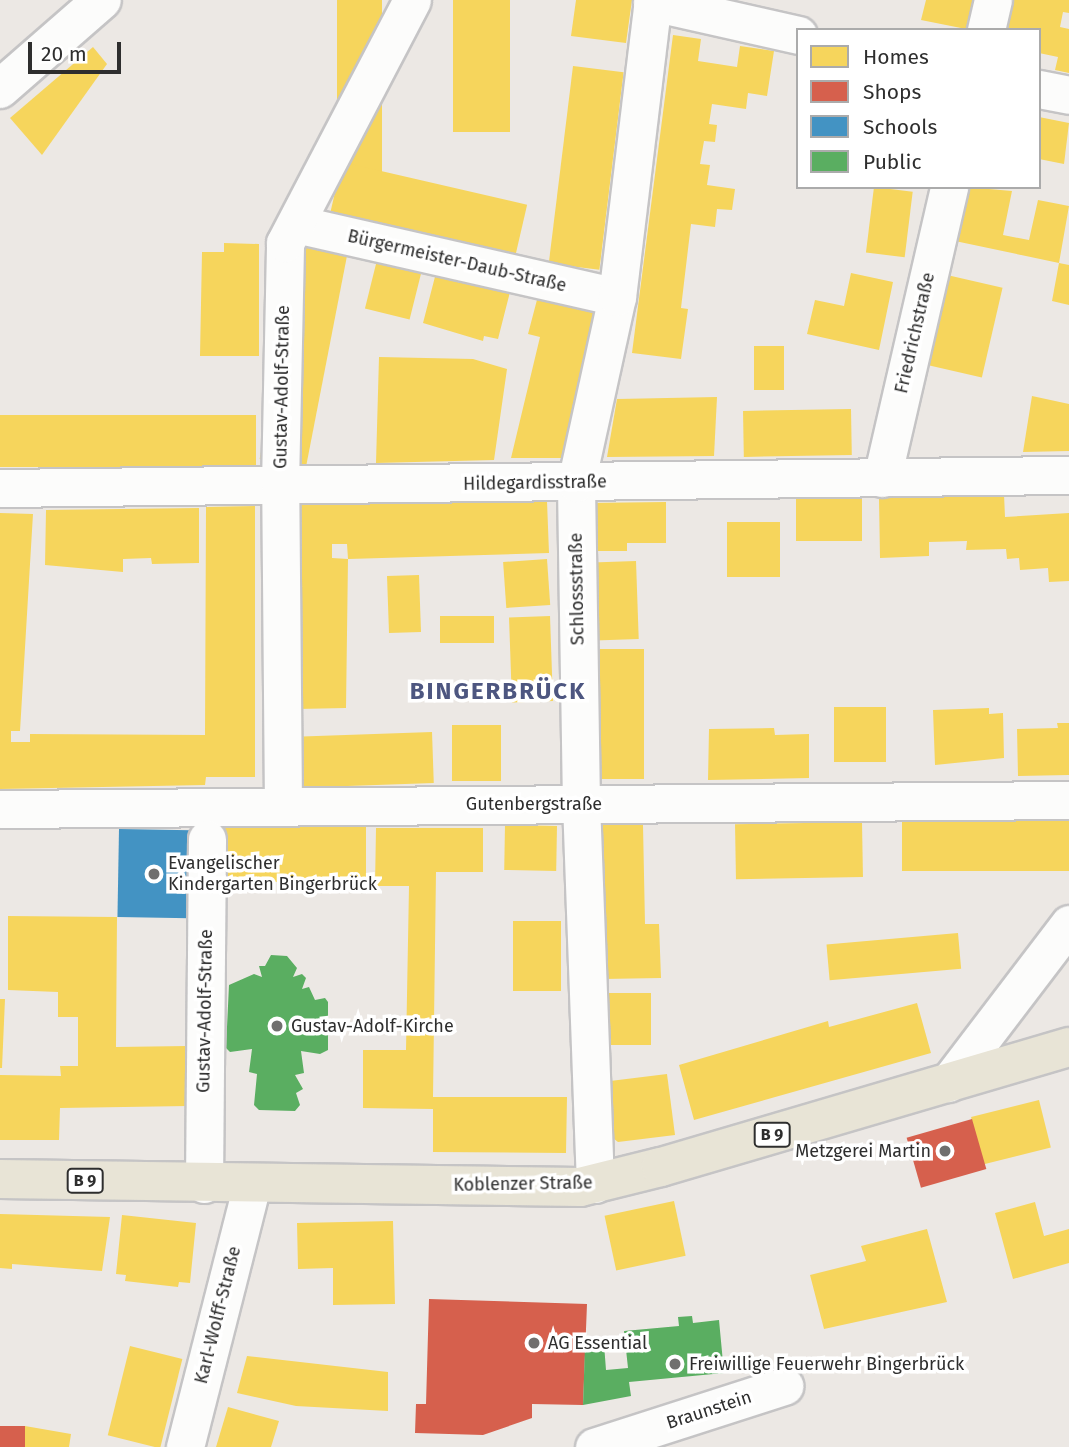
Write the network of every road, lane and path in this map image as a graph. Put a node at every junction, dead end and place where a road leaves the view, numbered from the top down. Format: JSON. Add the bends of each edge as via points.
{"nodes":[{"id":1,"x":102,"y":0,"type":"edge"},
{"id":2,"x":412,"y":0,"type":"edge"},
{"id":3,"x":993,"y":0,"type":"edge"},
{"id":4,"x":652,"y":1,"type":"edge"},
{"id":5,"x":986,"y":28,"type":"edge"},
{"id":6,"x":796,"y":35,"type":"edge"},
{"id":7,"x":0,"y":89,"type":"edge"},
{"id":8,"x":1041,"y":89,"type":"edge"},
{"id":9,"x":1069,"y":95,"type":"edge"},
{"id":10,"x":949,"y":189,"type":"edge"},
{"id":11,"x":296,"y":225,"type":"junction"},
{"id":12,"x":617,"y":297,"type":"junction"},
{"id":13,"x":1069,"y":475,"type":"edge"},
{"id":14,"x":882,"y":478,"type":"junction"},
{"id":15,"x":576,"y":483,"type":"junction"},
{"id":16,"x":280,"y":485,"type":"junction"},
{"id":17,"x":0,"y":488,"type":"edge"},
{"id":18,"x":1069,"y":800,"type":"edge"},
{"id":19,"x":581,"y":804,"type":"junction"},
{"id":20,"x":283,"y":806,"type":"junction"},
{"id":21,"x":0,"y":809,"type":"edge"},
{"id":22,"x":207,"y":839,"type":"dead end"},
{"id":23,"x":1069,"y":924,"type":"edge"},
{"id":24,"x":1069,"y":1047,"type":"edge"},
{"id":25,"x":948,"y":1083,"type":"junction"},
{"id":26,"x":0,"y":1178,"type":"edge"},
{"id":27,"x":204,"y":1184,"type":"junction"},
{"id":28,"x":252,"y":1184,"type":"junction"},
{"id":29,"x":595,"y":1184,"type":"junction"},
{"id":30,"x":784,"y":1386,"type":"dead end"},
{"id":31,"x":185,"y":1447,"type":"edge"},
{"id":32,"x":594,"y":1447,"type":"edge"}],
"edges":[{"from":1,"to":7,"type":"main road"},
{"from":2,"to":11,"type":"street","name":"Gustav-Adolf-Straße"},
{"from":3,"to":5,"type":"street"},
{"from":4,"to":6,"type":"street"},
{"from":4,"to":12,"type":"street","name":"Schlossstraße"},
{"from":8,"to":9,"type":"street"},
{"from":10,"to":14,"type":"street","name":"Friedrichstraße"},
{"from":11,"to":12,"type":"street","name":"Bürgermeister-Daub-Straße"},
{"from":11,"to":16,"type":"street","name":"Gustav-Adolf-Straße","via":[[285,243]]},
{"from":12,"to":15,"type":"street","name":"Schlossstraße"},
{"from":13,"to":14,"type":"street","name":"Hildegardisstraße"},
{"from":14,"to":15,"type":"street","name":"Hildegardisstraße"},
{"from":15,"to":16,"type":"street","name":"Hildegardisstraße"},
{"from":15,"to":19,"type":"street","name":"Schlossstraße"},
{"from":16,"to":17,"type":"street","name":"Hildegardisstraße"},
{"from":16,"to":20,"type":"street","name":"Gustav-Adolf-Straße"},
{"from":18,"to":19,"type":"street","name":"Gutenbergstraße"},
{"from":19,"to":20,"type":"street","name":"Gutenbergstraße"},
{"from":19,"to":29,"type":"street","name":"Schlossstraße"},
{"from":20,"to":21,"type":"street","name":"Gutenbergstraße"},
{"from":22,"to":27,"type":"street","name":"Gustav-Adolf-Straße"},
{"from":23,"to":25,"type":"street"},
{"from":24,"to":25,"type":"main road","name":"Koblenzer Straße","number":"B 9"},
{"from":25,"to":29,"type":"main road","name":"Koblenzer Straße","number":"B 9"},
{"from":26,"to":27,"type":"main road","name":"Koblenzer Straße","number":"B 9"},
{"from":27,"to":28,"type":"main road","name":"Koblenzer Straße","number":"B 9"},
{"from":28,"to":29,"type":"main road","name":"Koblenzer Straße","number":"B 9"},
{"from":28,"to":31,"type":"street","name":"Karl-Wolff-Straße"},
{"from":30,"to":32,"type":"street","name":"Braunstein"}]}
